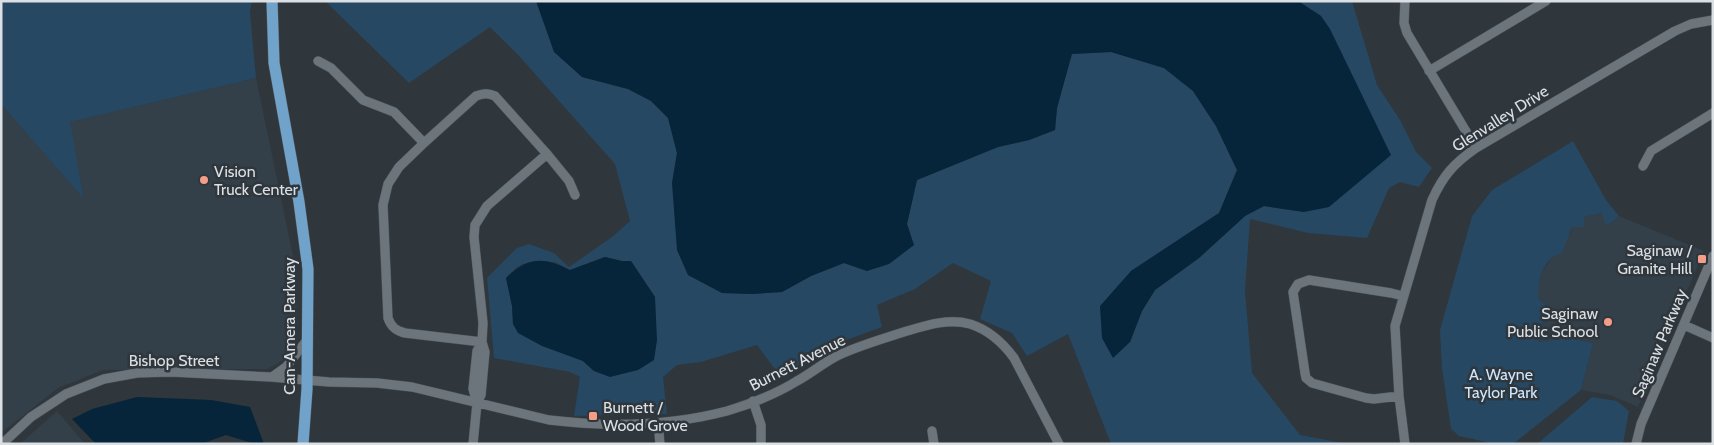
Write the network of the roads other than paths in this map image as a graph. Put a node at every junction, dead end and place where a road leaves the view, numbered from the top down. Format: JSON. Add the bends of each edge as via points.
{"nodes":[{"id":1,"x":272,"y":1,"type":"edge"},
{"id":2,"x":1405,"y":1,"type":"edge"},
{"id":3,"x":1546,"y":1,"type":"edge"},
{"id":4,"x":1713,"y":20,"type":"edge"},
{"id":5,"x":318,"y":61,"type":"dead end"},
{"id":6,"x":1429,"y":71,"type":"junction"},
{"id":7,"x":1713,"y":113,"type":"edge"},
{"id":8,"x":424,"y":142,"type":"junction"},
{"id":9,"x":1476,"y":148,"type":"junction"},
{"id":10,"x":547,"y":154,"type":"junction"},
{"id":11,"x":1643,"y":166,"type":"dead end"},
{"id":12,"x":575,"y":195,"type":"dead end"},
{"id":13,"x":1713,"y":256,"type":"edge"},
{"id":14,"x":1403,"y":296,"type":"junction"},
{"id":15,"x":1684,"y":324,"type":"junction"},
{"id":16,"x":1713,"y":338,"type":"edge"},
{"id":17,"x":308,"y":340,"type":"junction"},
{"id":18,"x":482,"y":342,"type":"junction"},
{"id":19,"x":271,"y":377,"type":"junction"},
{"id":20,"x":307,"y":380,"type":"junction"},
{"id":21,"x":1399,"y":396,"type":"junction"},
{"id":22,"x":753,"y":401,"type":"junction"},
{"id":23,"x":477,"y":403,"type":"junction"},
{"id":24,"x":658,"y":423,"type":"junction"},
{"id":25,"x":932,"y":431,"type":"dead end"},
{"id":26,"x":2,"y":444,"type":"edge"},
{"id":27,"x":303,"y":444,"type":"edge"},
{"id":28,"x":473,"y":444,"type":"edge"},
{"id":29,"x":660,"y":444,"type":"edge"},
{"id":30,"x":761,"y":444,"type":"edge"},
{"id":31,"x":934,"y":444,"type":"edge"},
{"id":32,"x":1059,"y":444,"type":"edge"},
{"id":33,"x":1405,"y":444,"type":"edge"},
{"id":34,"x":1636,"y":444,"type":"edge"}],
"edges":[{"from":1,"to":17,"type":"main road","name":"Can-Amera Parkway","via":[[274,63],[308,269]]},
{"from":2,"to":6,"type":"street","via":[[1407,33]]},
{"from":3,"to":6,"type":"street"},
{"from":4,"to":9,"type":"street","name":"Glenvalley Drive","via":[[1674,31]]},
{"from":5,"to":8,"type":"street","via":[[331,68],[363,100],[394,112]]},
{"from":6,"to":9,"type":"street"},
{"from":7,"to":11,"type":"street","via":[[1651,151]]},
{"from":8,"to":10,"type":"street","via":[[483,93],[495,96]]},
{"from":8,"to":18,"type":"street","via":[[398,167],[384,194],[388,318],[396,330],[405,333]]},
{"from":9,"to":14,"type":"street","name":"Glenvalley Drive","via":[[1457,161],[1440,183]]},
{"from":10,"to":12,"type":"street","via":[[570,182]]},
{"from":10,"to":18,"type":"street","via":[[487,206],[474,225]]},
{"from":13,"to":15,"type":"street","name":"Saginaw Parkway"},
{"from":14,"to":21,"type":"street","name":"Glenvalley Drive","via":[[1395,326]]},
{"from":14,"to":21,"type":"street","via":[[1309,280],[1298,284],[1293,292],[1308,381],[1366,398]]},
{"from":15,"to":16,"type":"street"},
{"from":15,"to":34,"type":"street","name":"Saginaw Parkway","via":[[1643,419]]},
{"from":17,"to":19,"type":"street","via":[[286,367]]},
{"from":17,"to":20,"type":"main road","name":"Can-Amera Parkway"},
{"from":18,"to":23,"type":"street","via":[[477,352],[473,389]]},
{"from":19,"to":20,"type":"street","name":"Bishop Street"},
{"from":19,"to":26,"type":"street","name":"Bishop Street","via":[[154,372],[104,379],[46,406]]},
{"from":20,"to":23,"type":"street","name":"Burnett Avenue","via":[[412,387]]},
{"from":20,"to":27,"type":"main road","name":"Can-Amera Parkway"},
{"from":21,"to":33,"type":"street","name":"Glenvalley Drive"},
{"from":22,"to":24,"type":"street","name":"Burnett Avenue","via":[[710,415]]},
{"from":22,"to":30,"type":"street","via":[[761,426]]},
{"from":22,"to":32,"type":"street","name":"Burnett Avenue","via":[[795,383],[849,351],[930,324],[970,324],[998,339],[1014,358]]},
{"from":23,"to":24,"type":"street","name":"Burnett Avenue","via":[[567,422]]},
{"from":23,"to":28,"type":"street"},
{"from":24,"to":29,"type":"street"},
{"from":25,"to":31,"type":"street"}]}
